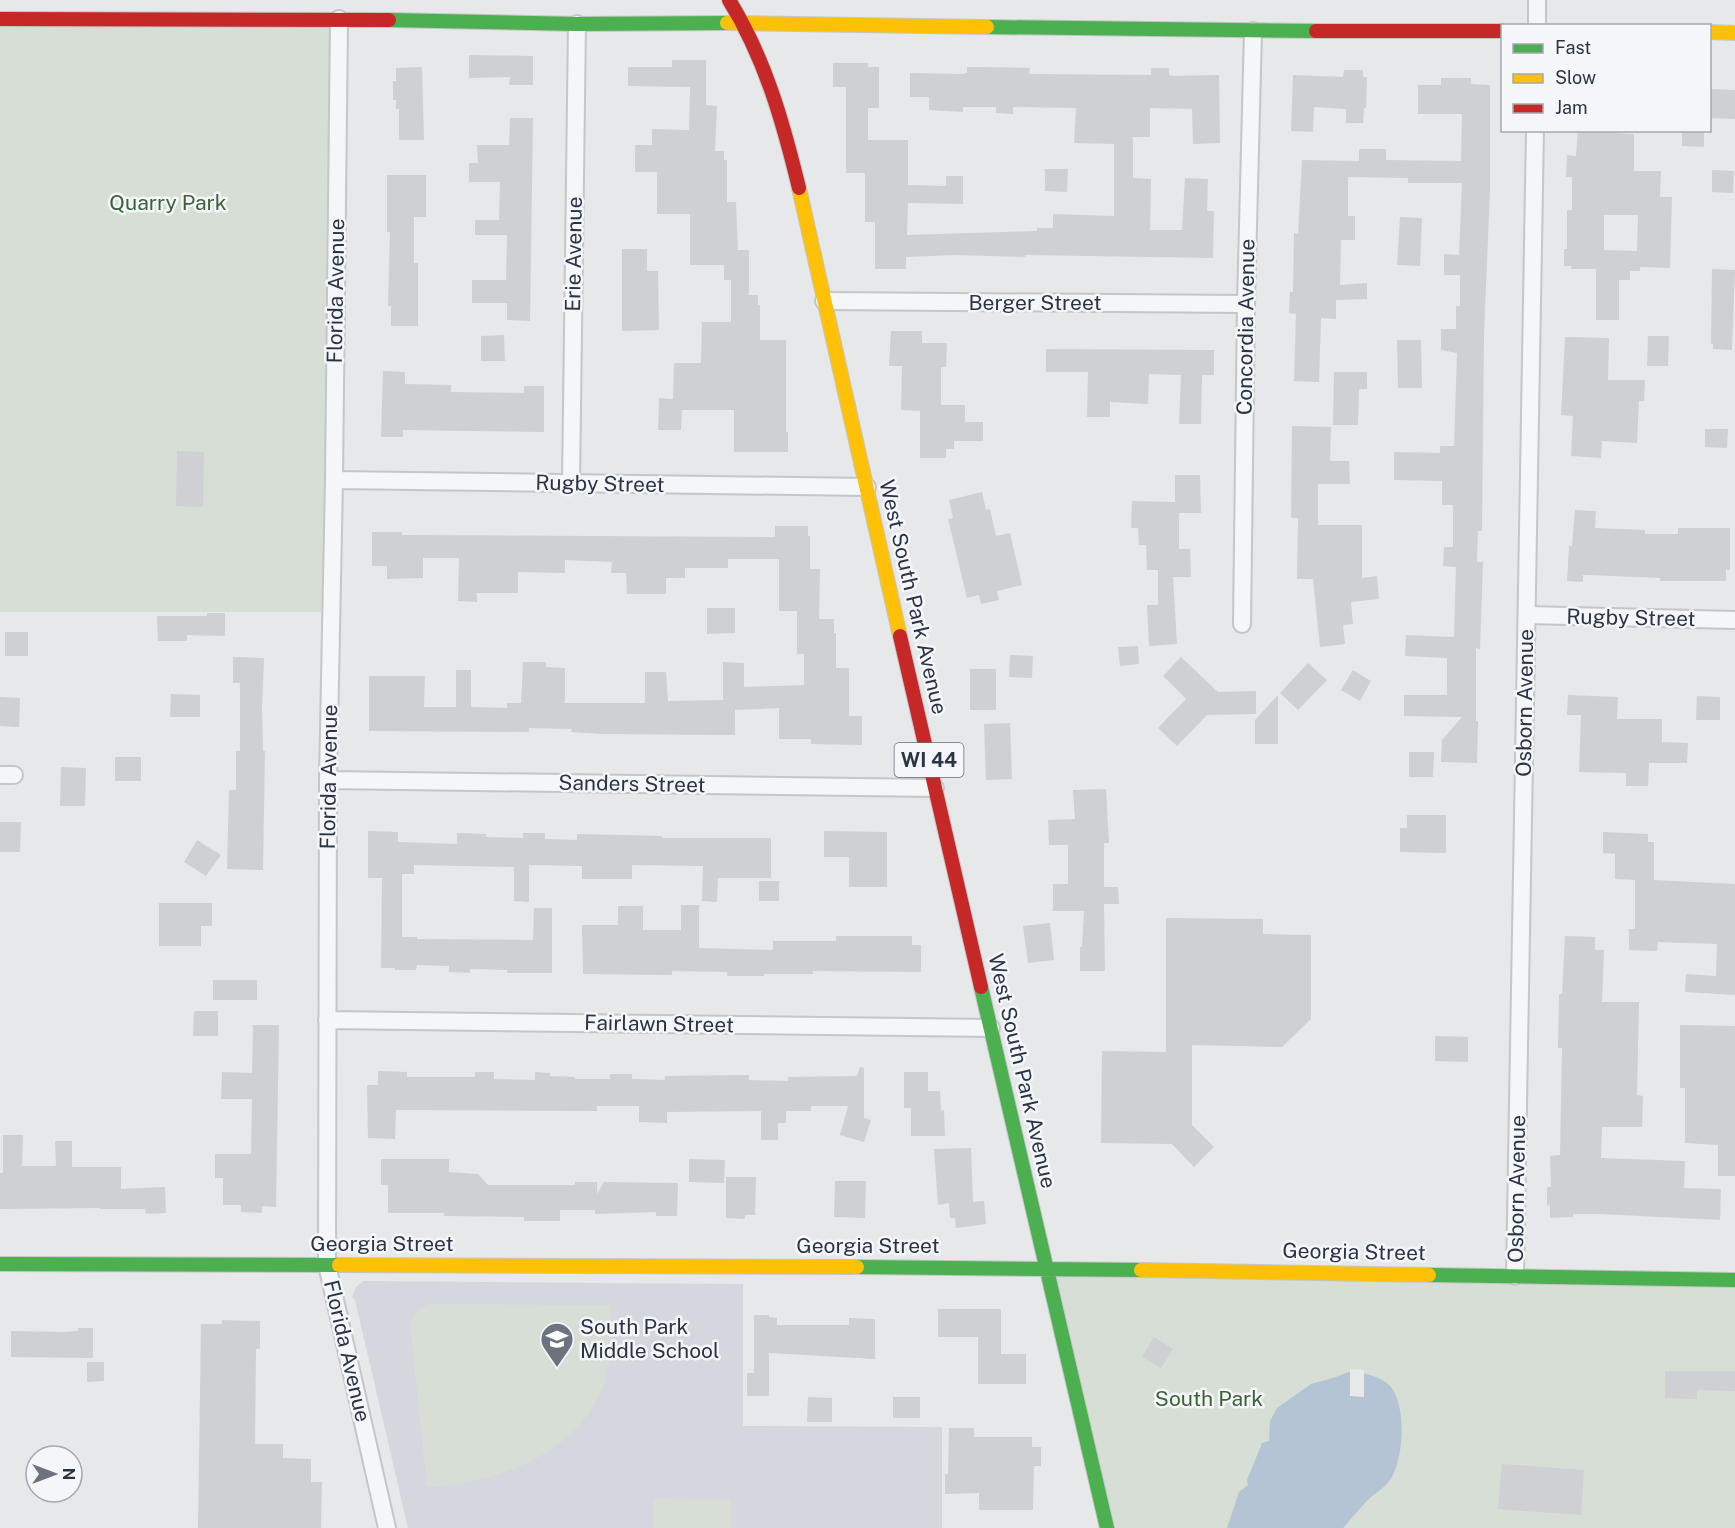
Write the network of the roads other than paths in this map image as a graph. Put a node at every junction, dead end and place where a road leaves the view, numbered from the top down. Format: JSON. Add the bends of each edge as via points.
{"nodes":[{"id":1,"x":729,"y":0,"type":"edge"},
{"id":2,"x":1537,"y":0,"type":"edge"},
{"id":3,"x":0,"y":19,"type":"edge"},
{"id":4,"x":339,"y":19,"type":"junction"},
{"id":5,"x":745,"y":23,"type":"junction"},
{"id":6,"x":578,"y":24,"type":"junction"},
{"id":7,"x":1537,"y":24,"type":"edge"},
{"id":8,"x":1252,"y":30,"type":"junction"},
{"id":9,"x":1501,"y":31,"type":"edge"},
{"id":10,"x":1711,"y":32,"type":"edge"},
{"id":11,"x":1735,"y":33,"type":"edge"},
{"id":12,"x":1535,"y":132,"type":"edge"},
{"id":13,"x":824,"y":302,"type":"junction"},
{"id":14,"x":1246,"y":304,"type":"junction"},
{"id":15,"x":334,"y":480,"type":"junction"},
{"id":16,"x":571,"y":484,"type":"junction"},
{"id":17,"x":867,"y":487,"type":"junction"},
{"id":18,"x":1527,"y":615,"type":"junction"},
{"id":19,"x":1735,"y":620,"type":"edge"},
{"id":20,"x":1242,"y":624,"type":"dead end"},
{"id":21,"x":328,"y":780,"type":"junction"},
{"id":22,"x":935,"y":789,"type":"junction"},
{"id":23,"x":327,"y":1020,"type":"junction"},
{"id":24,"x":991,"y":1028,"type":"junction"},
{"id":25,"x":0,"y":1264,"type":"edge"},
{"id":26,"x":327,"y":1265,"type":"junction"},
{"id":27,"x":1046,"y":1268,"type":"junction"},
{"id":28,"x":1515,"y":1276,"type":"junction"},
{"id":29,"x":1735,"y":1280,"type":"edge"},
{"id":30,"x":387,"y":1528,"type":"edge"},
{"id":31,"x":1107,"y":1528,"type":"edge"}],
"edges":[{"from":1,"to":5,"type":"street","name":"West South Park Avenue","number":"WI 44"},
{"from":2,"to":7,"type":"street"},
{"from":3,"to":4,"type":"street"},
{"from":4,"to":6,"type":"street"},
{"from":4,"to":15,"type":"street","name":"Florida Avenue"},
{"from":5,"to":6,"type":"street"},
{"from":5,"to":8,"type":"street"},
{"from":5,"to":13,"type":"street","name":"West South Park Avenue","number":"WI 44","via":[[777,101]]},
{"from":6,"to":16,"type":"street","name":"Erie Avenue"},
{"from":8,"to":9,"type":"street"},
{"from":8,"to":14,"type":"street","name":"Concordia Avenue"},
{"from":10,"to":11,"type":"street"},
{"from":12,"to":18,"type":"street","name":"Osborn Avenue"},
{"from":13,"to":14,"type":"street","name":"Berger Street"},
{"from":13,"to":17,"type":"street","name":"West South Park Avenue","number":"WI 44"},
{"from":14,"to":20,"type":"street","name":"Concordia Avenue"},
{"from":15,"to":16,"type":"street","name":"Rugby Street"},
{"from":15,"to":21,"type":"street","name":"Florida Avenue"},
{"from":16,"to":17,"type":"street","name":"Rugby Street"},
{"from":17,"to":22,"type":"street","name":"West South Park Avenue","number":"WI 44"},
{"from":18,"to":19,"type":"street","name":"Rugby Street"},
{"from":18,"to":28,"type":"street","name":"Osborn Avenue"},
{"from":21,"to":22,"type":"street","name":"Sanders Street"},
{"from":21,"to":23,"type":"street","name":"Florida Avenue"},
{"from":22,"to":24,"type":"street","name":"West South Park Avenue","number":"WI 44"},
{"from":23,"to":24,"type":"street","name":"Fairlawn Street"},
{"from":23,"to":26,"type":"street","name":"Florida Avenue"},
{"from":24,"to":27,"type":"street","name":"West South Park Avenue","number":"WI 44"},
{"from":25,"to":26,"type":"street","name":"Georgia Street"},
{"from":26,"to":27,"type":"street","name":"Georgia Street"},
{"from":26,"to":30,"type":"street","name":"Florida Avenue"},
{"from":27,"to":28,"type":"street","name":"Georgia Street"},
{"from":27,"to":31,"type":"street","name":"West South Park Avenue","number":"WI 44"},
{"from":28,"to":29,"type":"street","name":"Georgia Street"}]}
